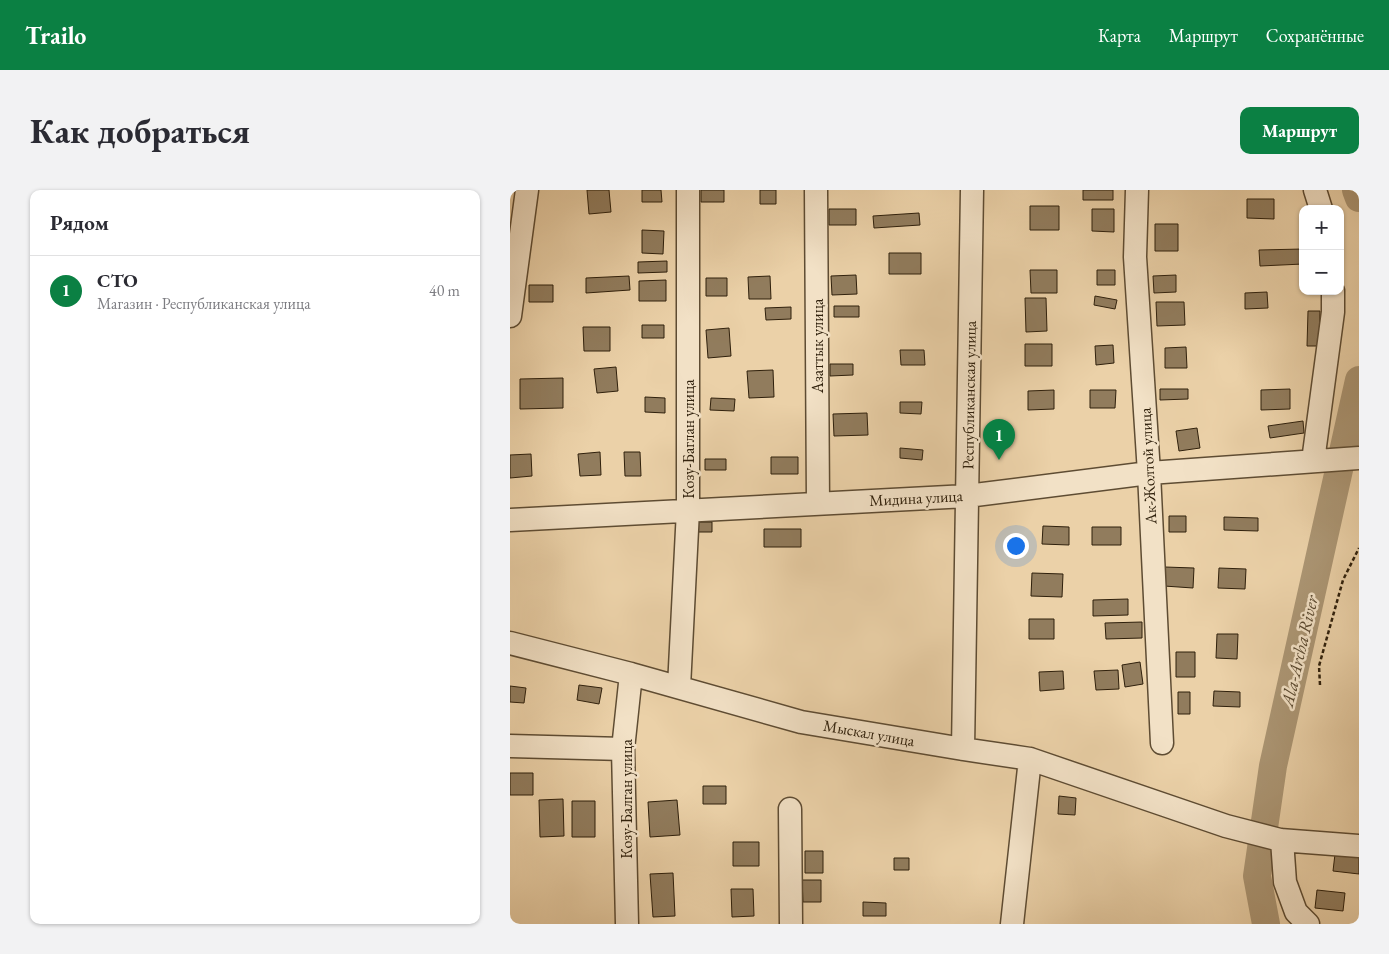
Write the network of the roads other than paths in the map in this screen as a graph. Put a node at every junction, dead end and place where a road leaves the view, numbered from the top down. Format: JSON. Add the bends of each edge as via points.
{"nodes":[{"id":1,"x":527,"y":190,"type":"edge"},
{"id":2,"x":688,"y":190,"type":"edge"},
{"id":3,"x":816,"y":190,"type":"edge"},
{"id":4,"x":972,"y":190,"type":"edge"},
{"id":5,"x":1137,"y":190,"type":"edge"},
{"id":6,"x":1315,"y":190,"type":"edge"},
{"id":7,"x":1320,"y":205,"type":"edge"},
{"id":8,"x":1334,"y":295,"type":"edge"},
{"id":9,"x":510,"y":316,"type":"edge"},
{"id":10,"x":1359,"y":458,"type":"edge"},
{"id":11,"x":1317,"y":461,"type":"junction"},
{"id":12,"x":1149,"y":473,"type":"junction"},
{"id":13,"x":967,"y":496,"type":"junction"},
{"id":14,"x":818,"y":503,"type":"junction"},
{"id":15,"x":688,"y":510,"type":"junction"},
{"id":16,"x":510,"y":520,"type":"edge"},
{"id":17,"x":510,"y":643,"type":"edge"},
{"id":18,"x":630,"y":674,"type":"junction"},
{"id":19,"x":679,"y":687,"type":"junction"},
{"id":20,"x":1162,"y":743,"type":"dead end"},
{"id":21,"x":510,"y":746,"type":"edge"},
{"id":22,"x":623,"y":749,"type":"junction"},
{"id":23,"x":963,"y":750,"type":"junction"},
{"id":24,"x":1030,"y":759,"type":"junction"},
{"id":25,"x":790,"y":809,"type":"dead end"},
{"id":26,"x":1281,"y":840,"type":"junction"},
{"id":27,"x":1359,"y":846,"type":"edge"},
{"id":28,"x":627,"y":924,"type":"edge"},
{"id":29,"x":791,"y":924,"type":"edge"},
{"id":30,"x":1012,"y":924,"type":"edge"},
{"id":31,"x":1308,"y":924,"type":"edge"}],
"edges":[{"from":1,"to":9,"type":"street"},
{"from":2,"to":15,"type":"street","name":"Козу-Баглан улица"},
{"from":3,"to":14,"type":"street","name":"Азаттык улица"},
{"from":4,"to":13,"type":"street","name":"Республиканская улица"},
{"from":5,"to":12,"type":"street","name":"Ак-Жолтой улица","via":[[1135,257]]},
{"from":6,"to":7,"type":"street"},
{"from":8,"to":11,"type":"street"},
{"from":10,"to":11,"type":"street","name":"Мидина улица"},
{"from":11,"to":12,"type":"street","name":"Мидина улица"},
{"from":12,"to":13,"type":"street","name":"Мидина улица"},
{"from":12,"to":20,"type":"street","name":"Ак-Жолтой улица"},
{"from":13,"to":14,"type":"street","name":"Мидина улица"},
{"from":13,"to":23,"type":"street","name":"Республиканская улица"},
{"from":14,"to":15,"type":"street","name":"Мидина улица"},
{"from":15,"to":16,"type":"street","name":"Мидина улица"},
{"from":15,"to":19,"type":"street","name":"Козу-Баглан улица"},
{"from":17,"to":18,"type":"street","name":"Мыскал улица"},
{"from":18,"to":19,"type":"street","name":"Мыскал улица"},
{"from":18,"to":22,"type":"street","name":"Козу-Балган улица"},
{"from":19,"to":23,"type":"street","name":"Мыскал улица","via":[[800,722]]},
{"from":21,"to":22,"type":"street"},
{"from":22,"to":28,"type":"street","name":"Козу-Балган улица"},
{"from":23,"to":24,"type":"street","name":"Мыскал улица"},
{"from":24,"to":26,"type":"street","name":"Мыскал улица","via":[[1226,826]]},
{"from":24,"to":30,"type":"street"},
{"from":25,"to":29,"type":"street"},
{"from":26,"to":27,"type":"street"},
{"from":26,"to":31,"type":"street","via":[[1285,882],[1296,912]]}]}
